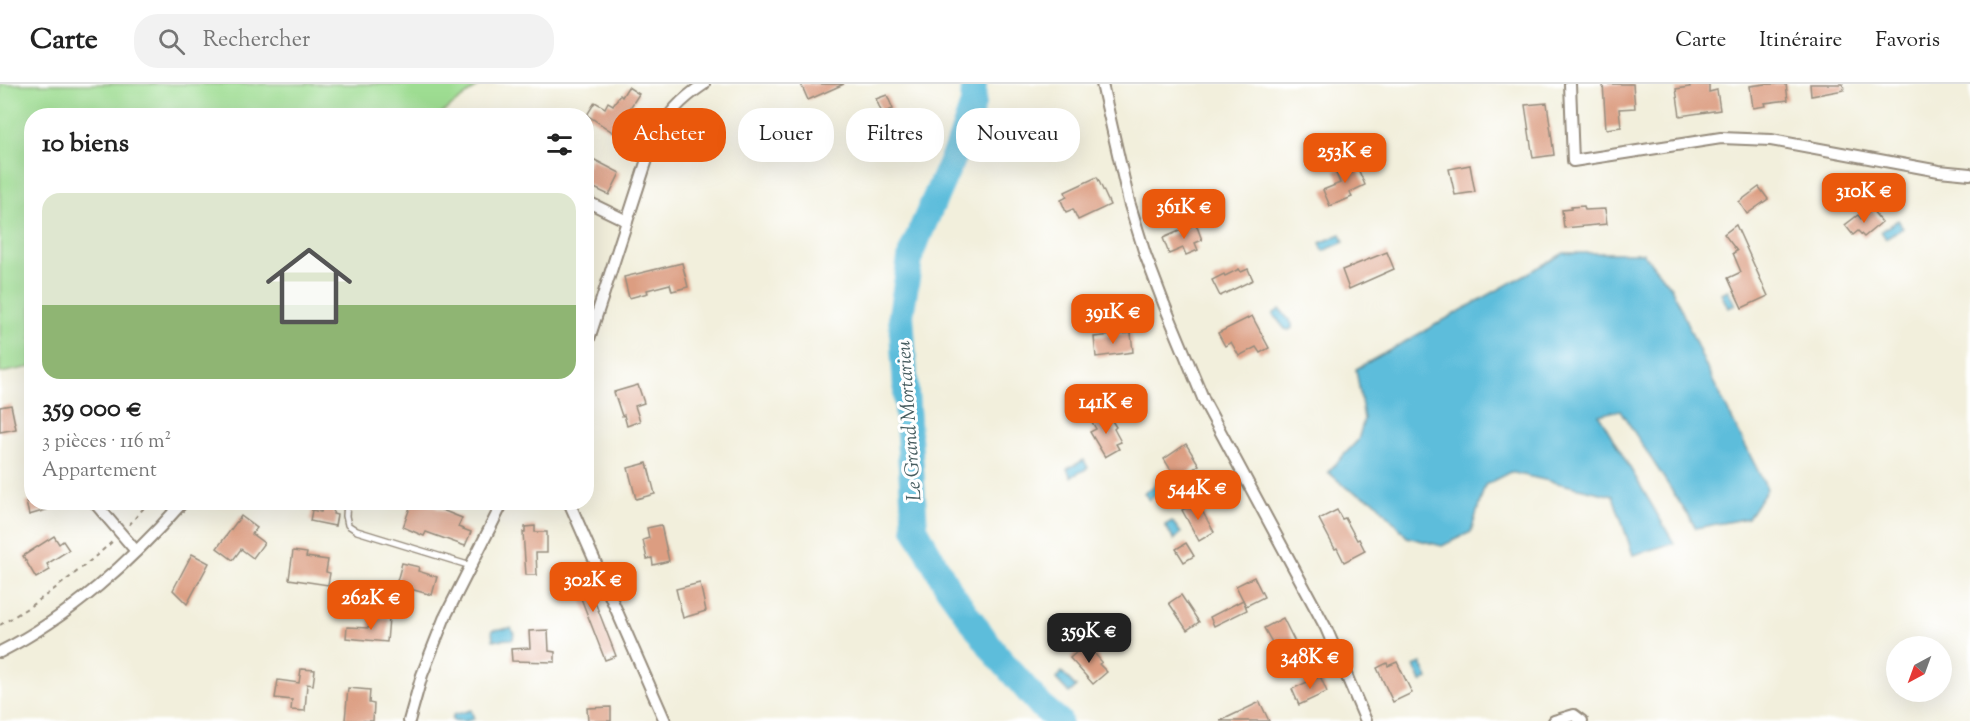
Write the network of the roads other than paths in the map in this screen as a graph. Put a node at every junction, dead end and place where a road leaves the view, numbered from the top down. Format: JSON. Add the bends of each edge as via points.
{"nodes":[{"id":1,"x":704,"y":84,"type":"edge"},
{"id":2,"x":1102,"y":84,"type":"edge"},
{"id":3,"x":1570,"y":84,"type":"edge"},
{"id":4,"x":1970,"y":174,"type":"edge"},
{"id":5,"x":594,"y":205,"type":"edge"},
{"id":6,"x":627,"y":221,"type":"junction"},
{"id":7,"x":594,"y":323,"type":"edge"},
{"id":8,"x":101,"y":510,"type":"edge"},
{"id":9,"x":175,"y":510,"type":"edge"},
{"id":10,"x":346,"y":510,"type":"edge"},
{"id":11,"x":499,"y":510,"type":"edge"},
{"id":12,"x":573,"y":510,"type":"edge"},
{"id":13,"x":136,"y":552,"type":"junction"},
{"id":14,"x":471,"y":566,"type":"junction"},
{"id":15,"x":0,"y":652,"type":"edge"},
{"id":16,"x":409,"y":721,"type":"edge"},
{"id":17,"x":665,"y":721,"type":"edge"},
{"id":18,"x":1366,"y":721,"type":"edge"},
{"id":19,"x":1554,"y":721,"type":"edge"},
{"id":20,"x":1582,"y":721,"type":"edge"}],
"edges":[{"from":1,"to":6,"type":"street","via":[[681,100],[654,138]]},
{"from":2,"to":18,"type":"street","via":[[1145,254],[1205,403],[1326,628]]},
{"from":3,"to":4,"type":"street","via":[[1573,161],[1731,138],[1771,140]]},
{"from":5,"to":6,"type":"street"},
{"from":6,"to":7,"type":"street"},
{"from":8,"to":13,"type":"street"},
{"from":9,"to":13,"type":"street"},
{"from":10,"to":14,"type":"lane","via":[[348,525],[357,531]]},
{"from":11,"to":14,"type":"street"},
{"from":12,"to":17,"type":"street"},
{"from":13,"to":15,"type":"street","via":[[68,611]]},
{"from":14,"to":16,"type":"street","via":[[444,619]]},
{"from":19,"to":20,"type":"street","via":[[1574,716]]}]}
